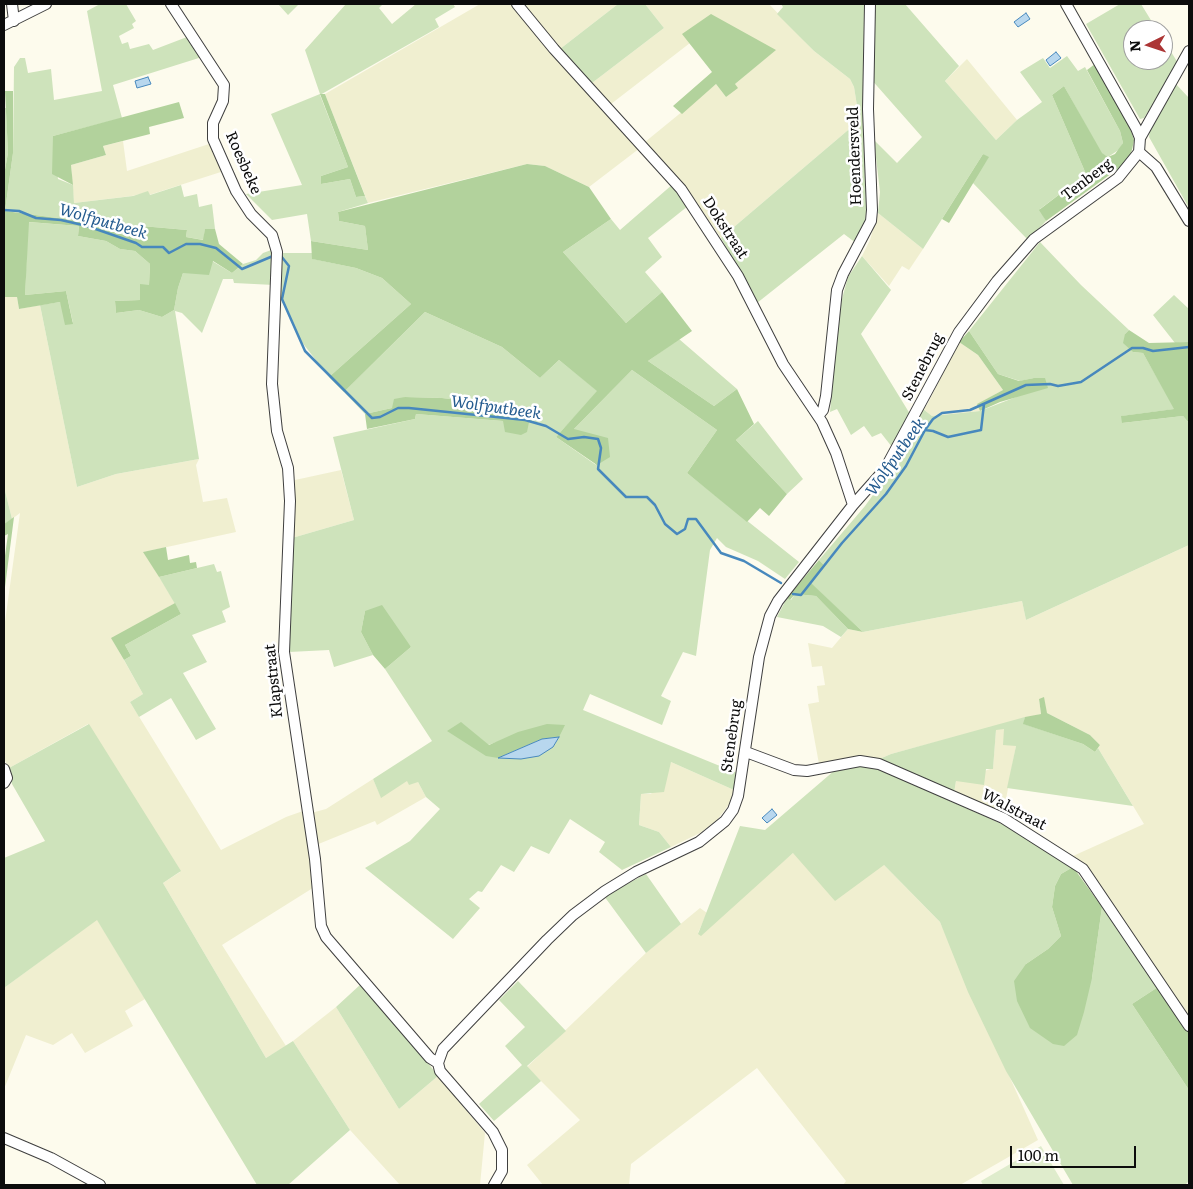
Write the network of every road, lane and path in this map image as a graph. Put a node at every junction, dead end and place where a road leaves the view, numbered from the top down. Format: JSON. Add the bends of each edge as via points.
{"nodes":[{"id":1,"x":12,"y":4,"type":"edge"},
{"id":2,"x":46,"y":4,"type":"edge"},
{"id":3,"x":171,"y":4,"type":"edge"},
{"id":4,"x":517,"y":4,"type":"edge"},
{"id":5,"x":870,"y":4,"type":"edge"},
{"id":6,"x":1066,"y":4,"type":"edge"},
{"id":7,"x":14,"y":21,"type":"junction"},
{"id":8,"x":4,"y":25,"type":"edge"},
{"id":9,"x":1189,"y":52,"type":"edge"},
{"id":10,"x":1140,"y":138,"type":"junction"},
{"id":11,"x":1139,"y":152,"type":"junction"},
{"id":12,"x":1189,"y":221,"type":"edge"},
{"id":13,"x":277,"y":252,"type":"joint"},
{"id":14,"x":958,"y":332,"type":"joint"},
{"id":15,"x":818,"y":416,"type":"junction"},
{"id":16,"x":853,"y":505,"type":"junction"},
{"id":17,"x":746,"y":752,"type":"junction"},
{"id":18,"x":4,"y":769,"type":"edge"},
{"id":19,"x":4,"y":783,"type":"edge"},
{"id":20,"x":1189,"y":1026,"type":"edge"},
{"id":21,"x":438,"y":1063,"type":"junction"},
{"id":22,"x":4,"y":1138,"type":"edge"},
{"id":23,"x":100,"y":1185,"type":"edge"},
{"id":24,"x":494,"y":1185,"type":"edge"}],
"edges":[{"from":1,"to":7,"type":"street"},
{"from":2,"to":7,"type":"street"},
{"from":3,"to":13,"type":"street","name":"Roesbeke","via":[[224,86],[223,100],[213,123],[213,139],[236,191],[251,214],[272,235]]},
{"from":4,"to":15,"type":"street","name":"Dokstraat","via":[[681,189],[738,276],[783,364]]},
{"from":5,"to":15,"type":"street","name":"Hoendersveld","via":[[868,109],[872,210],[838,290],[826,396]]},
{"from":6,"to":10,"type":"street"},
{"from":7,"to":8,"type":"street"},
{"from":9,"to":10,"type":"street"},
{"from":10,"to":11,"type":"street"},
{"from":11,"to":12,"type":"street","via":[[1156,167]]},
{"from":11,"to":14,"type":"street","name":"Tenberg","via":[[1118,178],[1034,239],[996,281]]},
{"from":13,"to":21,"type":"street","name":"Klapstraat","via":[[272,384],[277,431],[288,468],[290,501],[284,652],[315,859],[321,926],[326,938],[430,1058]]},
{"from":14,"to":16,"type":"street","name":"Stenebrug","via":[[885,469]]},
{"from":15,"to":16,"type":"street","name":"Dokstraat","via":[[836,452]]},
{"from":16,"to":17,"type":"street","name":"Stenebrug","via":[[770,616],[759,657]]},
{"from":17,"to":20,"type":"street","name":"Walstraat","via":[[794,770],[807,771],[860,761],[878,764],[1011,823],[1084,870]]},
{"from":17,"to":21,"type":"street","name":"Stenebrug","via":[[738,796],[725,821],[699,842],[636,872],[573,915],[450,1040]]},
{"from":18,"to":19,"type":"street","via":[[7,778]]},
{"from":21,"to":24,"type":"street","name":"Klapstraat","via":[[444,1076],[492,1132],[502,1150],[502,1170]]},
{"from":22,"to":23,"type":"street","via":[[51,1158]]}]}
